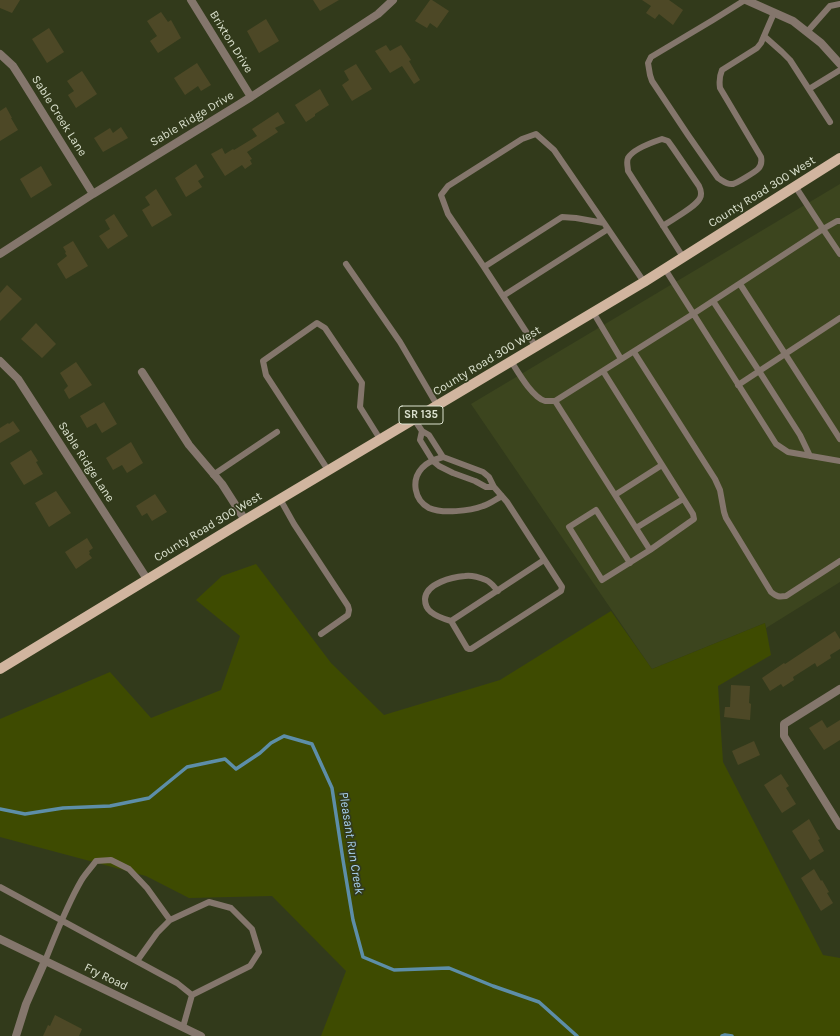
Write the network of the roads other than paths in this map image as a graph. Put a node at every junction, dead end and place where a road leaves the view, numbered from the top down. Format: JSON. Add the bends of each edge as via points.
{"nodes":[{"id":1,"x":191,"y":0,"type":"edge"},
{"id":2,"x":393,"y":0,"type":"edge"},
{"id":3,"x":745,"y":0,"type":"edge"},
{"id":4,"x":840,"y":4,"type":"edge"},
{"id":5,"x":774,"y":13,"type":"junction"},
{"id":6,"x":807,"y":32,"type":"junction"},
{"id":7,"x":764,"y":36,"type":"junction"},
{"id":8,"x":0,"y":54,"type":"edge"},
{"id":9,"x":840,"y":64,"type":"edge"},
{"id":10,"x":840,"y":70,"type":"edge"},
{"id":11,"x":809,"y":89,"type":"junction"},
{"id":12,"x":251,"y":97,"type":"junction"},
{"id":13,"x":830,"y":122,"type":"dead end"},
{"id":14,"x":840,"y":158,"type":"edge"},
{"id":15,"x":795,"y":186,"type":"junction"},
{"id":16,"x":93,"y":194,"type":"junction"},
{"id":17,"x":840,"y":221,"type":"edge"},
{"id":18,"x":604,"y":223,"type":"junction"},
{"id":19,"x":663,"y":226,"type":"junction"},
{"id":20,"x":608,"y":229,"type":"junction"},
{"id":21,"x":823,"y":229,"type":"junction"},
{"id":22,"x":0,"y":254,"type":"edge"},
{"id":23,"x":840,"y":254,"type":"edge"},
{"id":24,"x":683,"y":258,"type":"junction"},
{"id":25,"x":346,"y":264,"type":"dead end"},
{"id":26,"x":484,"y":267,"type":"junction"},
{"id":27,"x":665,"y":269,"type":"junction"},
{"id":28,"x":644,"y":282,"type":"junction"},
{"id":29,"x":740,"y":284,"type":"junction"},
{"id":30,"x":503,"y":296,"type":"junction"},
{"id":31,"x":713,"y":302,"type":"junction"},
{"id":32,"x":593,"y":312,"type":"junction"},
{"id":33,"x":694,"y":314,"type":"junction"},
{"id":34,"x":840,"y":318,"type":"edge"},
{"id":35,"x":536,"y":347,"type":"junction"},
{"id":36,"x":634,"y":352,"type":"junction"},
{"id":37,"x":785,"y":354,"type":"junction"},
{"id":38,"x":621,"y":359,"type":"junction"},
{"id":39,"x":0,"y":360,"type":"edge"},
{"id":40,"x":511,"y":361,"type":"junction"},
{"id":41,"x":603,"y":371,"type":"junction"},
{"id":42,"x":759,"y":371,"type":"junction"},
{"id":43,"x":142,"y":372,"type":"dead end"},
{"id":44,"x":738,"y":384,"type":"junction"},
{"id":45,"x":555,"y":401,"type":"junction"},
{"id":46,"x":437,"y":405,"type":"junction"},
{"id":47,"x":414,"y":419,"type":"junction"},
{"id":48,"x":422,"y":431,"type":"junction"},
{"id":49,"x":277,"y":432,"type":"dead end"},
{"id":50,"x":380,"y":439,"type":"junction"},
{"id":51,"x":840,"y":440,"type":"edge"},
{"id":52,"x":810,"y":456,"type":"junction"},
{"id":53,"x":444,"y":457,"type":"junction"},
{"id":54,"x":433,"y":460,"type":"junction"},
{"id":55,"x":840,"y":461,"type":"edge"},
{"id":56,"x":662,"y":465,"type":"junction"},
{"id":57,"x":328,"y":470,"type":"junction"},
{"id":58,"x":213,"y":475,"type":"junction"},
{"id":59,"x":494,"y":486,"type":"junction"},
{"id":60,"x":615,"y":495,"type":"junction"},
{"id":61,"x":502,"y":496,"type":"junction"},
{"id":62,"x":280,"y":499,"type":"junction"},
{"id":63,"x":683,"y":499,"type":"junction"},
{"id":64,"x":245,"y":520,"type":"junction"},
{"id":65,"x":636,"y":528,"type":"junction"},
{"id":66,"x":650,"y":550,"type":"junction"},
{"id":67,"x":544,"y":560,"type":"junction"},
{"id":68,"x":840,"y":561,"type":"edge"},
{"id":69,"x":630,"y":563,"type":"junction"},
{"id":70,"x":147,"y":579,"type":"junction"},
{"id":71,"x":498,"y":590,"type":"junction"},
{"id":72,"x":451,"y":621,"type":"junction"},
{"id":73,"x":321,"y":634,"type":"dead end"},
{"id":74,"x":0,"y":668,"type":"edge"},
{"id":75,"x":840,"y":689,"type":"edge"},
{"id":76,"x":840,"y":826,"type":"edge"},
{"id":77,"x":0,"y":887,"type":"edge"},
{"id":78,"x":62,"y":920,"type":"junction"},
{"id":79,"x":170,"y":920,"type":"junction"},
{"id":80,"x":0,"y":940,"type":"edge"},
{"id":81,"x":45,"y":961,"type":"junction"},
{"id":82,"x":137,"y":961,"type":"junction"},
{"id":83,"x":192,"y":995,"type":"junction"},
{"id":84,"x":182,"y":1027,"type":"junction"},
{"id":85,"x":16,"y":1036,"type":"edge"},
{"id":86,"x":201,"y":1036,"type":"edge"}],
"edges":[{"from":1,"to":12,"type":"street","name":"Brixton Drive"},
{"from":2,"to":12,"type":"street","name":"Sable Ridge Drive","via":[[378,14]]},
{"from":3,"to":5,"type":"street"},
{"from":3,"to":7,"type":"lane","via":[[651,57],[648,63],[652,81],[718,178],[728,184],[738,182],[759,169],[762,162],[720,88],[719,79],[722,70],[756,48]]},
{"from":4,"to":6,"type":"lane","via":[[830,6]]},
{"from":5,"to":6,"type":"street","via":[[793,21]]},
{"from":5,"to":7,"type":"lane"},
{"from":6,"to":9,"type":"street","via":[[821,42]]},
{"from":7,"to":11,"type":"lane","via":[[790,60]]},
{"from":8,"to":16,"type":"street","name":"Sable Creek Lane","via":[[22,80]]},
{"from":10,"to":11,"type":"lane"},
{"from":11,"to":13,"type":"lane"},
{"from":12,"to":16,"type":"street","name":"Sable Ridge Drive"},
{"from":14,"to":15,"type":"main road","name":"County Road 300 West","number":"SR 135"},
{"from":15,"to":21,"type":"lane"},
{"from":15,"to":24,"type":"main road","name":"County Road 300 West","number":"SR 135"},
{"from":16,"to":22,"type":"street","name":"Sable Ridge Drive"},
{"from":17,"to":21,"type":"lane"},
{"from":18,"to":20,"type":"lane"},
{"from":18,"to":26,"type":"lane","via":[[562,217]]},
{"from":18,"to":26,"type":"lane","via":[[554,150],[536,134],[522,139],[448,186],[441,195],[448,214]]},
{"from":19,"to":19,"type":"lane","via":[[628,171],[627,160],[644,146],[662,139],[668,141],[701,191],[700,198],[695,204]]},
{"from":19,"to":24,"type":"lane"},
{"from":20,"to":28,"type":"lane"},
{"from":20,"to":30,"type":"lane"},
{"from":21,"to":23,"type":"lane"},
{"from":21,"to":29,"type":"lane"},
{"from":24,"to":27,"type":"main road","name":"County Road 300 West","number":"SR 135"},
{"from":25,"to":46,"type":"lane","via":[[400,342]]},
{"from":26,"to":30,"type":"lane"},
{"from":27,"to":28,"type":"main road","name":"County Road 300 West","number":"SR 135"},
{"from":27,"to":33,"type":"lane"},
{"from":28,"to":32,"type":"main road","name":"County Road 300 West","number":"SR 135"},
{"from":29,"to":31,"type":"lane"},
{"from":29,"to":37,"type":"lane"},
{"from":30,"to":35,"type":"lane"},
{"from":31,"to":33,"type":"lane"},
{"from":31,"to":42,"type":"lane"},
{"from":32,"to":35,"type":"main road","name":"County Road 300 West","number":"SR 135"},
{"from":32,"to":38,"type":"lane"},
{"from":33,"to":36,"type":"lane"},
{"from":33,"to":44,"type":"lane"},
{"from":34,"to":37,"type":"lane"},
{"from":35,"to":40,"type":"main road","name":"County Road 300 West","number":"SR 135"},
{"from":36,"to":38,"type":"lane"},
{"from":36,"to":68,"type":"lane","via":[[715,480],[720,490],[726,518],[771,592],[776,596],[786,596]]},
{"from":37,"to":42,"type":"lane"},
{"from":37,"to":51,"type":"lane"},
{"from":38,"to":41,"type":"lane"},
{"from":39,"to":70,"type":"street","name":"Sable Ridge Lane","via":[[18,379]]},
{"from":40,"to":45,"type":"lane","via":[[526,385],[536,395],[544,401]]},
{"from":40,"to":46,"type":"main road","name":"County Road 300 West","number":"SR 135"},
{"from":41,"to":45,"type":"lane"},
{"from":41,"to":56,"type":"lane"},
{"from":42,"to":44,"type":"lane"},
{"from":42,"to":52,"type":"lane","via":[[800,435]]},
{"from":43,"to":58,"type":"street","via":[[189,445]]},
{"from":44,"to":52,"type":"lane","via":[[776,444],[788,452]]},
{"from":45,"to":60,"type":"lane"},
{"from":46,"to":47,"type":"main road","name":"County Road 300 West","number":"SR 135"},
{"from":47,"to":48,"type":"lane"},
{"from":47,"to":50,"type":"main road","name":"County Road 300 West","number":"SR 135"},
{"from":48,"to":53,"type":"lane","via":[[429,435]]},
{"from":48,"to":54,"type":"lane","via":[[420,440]]},
{"from":49,"to":58,"type":"lane"},
{"from":50,"to":57,"type":"main road","name":"County Road 300 West","number":"SR 135"},
{"from":50,"to":57,"type":"lane","via":[[360,407],[362,383],[326,328],[317,323],[263,361],[266,375]]},
{"from":52,"to":55,"type":"lane"},
{"from":53,"to":54,"type":"lane"},
{"from":53,"to":59,"type":"lane","via":[[483,472]]},
{"from":54,"to":59,"type":"lane","via":[[439,466],[486,487]]},
{"from":54,"to":61,"type":"lane","via":[[422,468],[415,484],[418,496],[428,507],[446,511],[474,509]]},
{"from":56,"to":60,"type":"lane"},
{"from":56,"to":63,"type":"lane"},
{"from":57,"to":62,"type":"main road","name":"County Road 300 West","number":"SR 135"},
{"from":58,"to":64,"type":"street","via":[[222,484]]},
{"from":59,"to":61,"type":"lane"},
{"from":60,"to":65,"type":"lane"},
{"from":61,"to":67,"type":"lane"},
{"from":62,"to":64,"type":"main road","name":"County Road 300 West","number":"SR 135"},
{"from":62,"to":73,"type":"lane","via":[[350,610],[348,616]]},
{"from":63,"to":65,"type":"lane"},
{"from":63,"to":66,"type":"lane","via":[[694,519]]},
{"from":64,"to":70,"type":"main road","name":"County Road 300 West","number":"SR 135"},
{"from":65,"to":66,"type":"lane"},
{"from":66,"to":69,"type":"lane"},
{"from":67,"to":71,"type":"lane"},
{"from":67,"to":72,"type":"lane","via":[[562,587],[562,591],[471,649],[467,648]]},
{"from":69,"to":69,"type":"lane","via":[[602,580],[569,527],[596,510]]},
{"from":70,"to":74,"type":"main road","name":"County Road 300 West","number":"SR 135"},
{"from":71,"to":72,"type":"lane"},
{"from":71,"to":72,"type":"lane","via":[[486,580],[466,576],[431,587],[425,596],[426,605],[436,616]]},
{"from":75,"to":76,"type":"street","via":[[784,724],[784,736]]},
{"from":77,"to":78,"type":"lane"},
{"from":78,"to":79,"type":"lane","via":[[82,881],[96,861],[111,860],[129,869],[148,888]]},
{"from":78,"to":81,"type":"lane"},
{"from":78,"to":82,"type":"lane"},
{"from":79,"to":82,"type":"lane"},
{"from":79,"to":83,"type":"lane","via":[[209,902],[231,908],[252,929],[259,952],[250,966]]},
{"from":80,"to":81,"type":"street","name":"Fry Road"},
{"from":81,"to":84,"type":"street","name":"Fry Road"},
{"from":81,"to":85,"type":"street","via":[[26,1004]]},
{"from":82,"to":83,"type":"lane","via":[[177,983]]},
{"from":83,"to":84,"type":"lane"},
{"from":84,"to":86,"type":"street","name":"Fry Road"}]}
